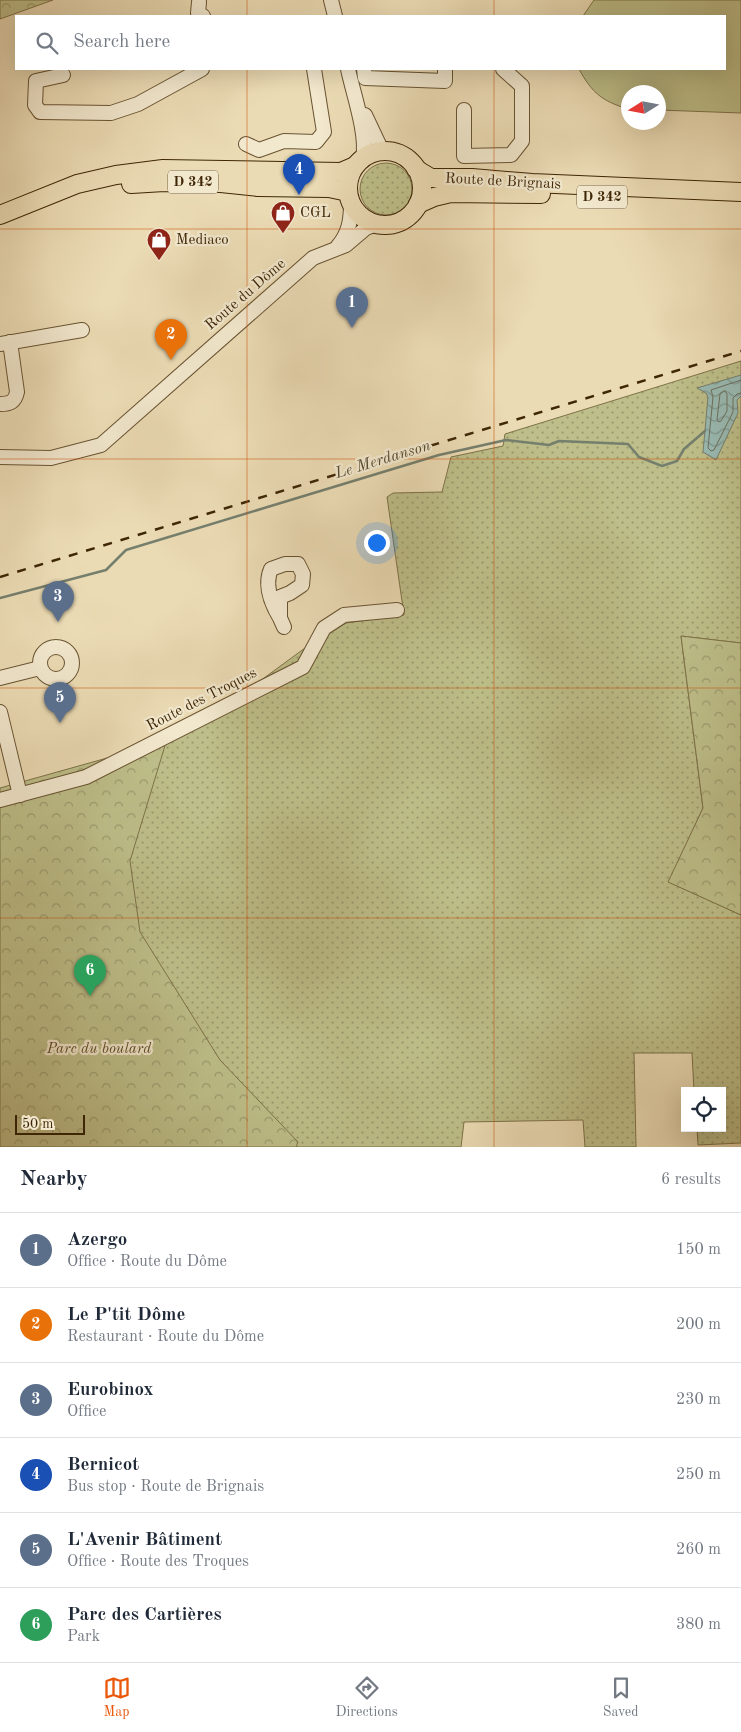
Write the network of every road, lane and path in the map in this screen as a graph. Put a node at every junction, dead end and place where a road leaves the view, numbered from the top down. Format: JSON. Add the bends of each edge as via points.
{"nodes":[{"id":1,"x":331,"y":0,"type":"edge"},
{"id":2,"x":199,"y":2,"type":"dead end"},
{"id":3,"x":201,"y":15,"type":"edge"},
{"id":4,"x":335,"y":15,"type":"edge"},
{"id":5,"x":200,"y":70,"type":"edge"},
{"id":6,"x":314,"y":70,"type":"edge"},
{"id":7,"x":348,"y":70,"type":"edge"},
{"id":8,"x":364,"y":70,"type":"edge"},
{"id":9,"x":445,"y":70,"type":"edge"},
{"id":10,"x":504,"y":70,"type":"edge"},
{"id":11,"x":64,"y":75,"type":"dead end"},
{"id":12,"x":352,"y":89,"type":"junction"},
{"id":13,"x":464,"y":110,"type":"dead end"},
{"id":14,"x":246,"y":144,"type":"dead end"},
{"id":15,"x":382,"y":151,"type":"junction"},
{"id":16,"x":359,"y":162,"type":"junction"},
{"id":17,"x":416,"y":169,"type":"junction"},
{"id":18,"x":741,"y":192,"type":"edge"},
{"id":19,"x":350,"y":197,"type":"junction"},
{"id":20,"x":39,"y":200,"type":"junction"},
{"id":21,"x":741,"y":202,"type":"edge"},
{"id":22,"x":418,"y":204,"type":"junction"},
{"id":23,"x":3,"y":212,"type":"edge"},
{"id":24,"x":377,"y":224,"type":"junction"},
{"id":25,"x":336,"y":248,"type":"junction"},
{"id":26,"x":82,"y":330,"type":"dead end"},
{"id":27,"x":5,"y":343,"type":"edge"},
{"id":28,"x":0,"y":404,"type":"edge"},
{"id":29,"x":0,"y":457,"type":"edge"},
{"id":30,"x":397,"y":610,"type":"dead end"},
{"id":31,"x":40,"y":668,"type":"dead end"},
{"id":32,"x":0,"y":678,"type":"edge"},
{"id":33,"x":0,"y":712,"type":"edge"},
{"id":34,"x":20,"y":795,"type":"junction"},
{"id":35,"x":0,"y":800,"type":"edge"}],
"edges":[{"from":1,"to":4,"type":"street"},
{"from":2,"to":3,"type":"street"},
{"from":5,"to":11,"type":"street","via":[[138,104],[111,114],[40,112],[36,105],[36,80]]},
{"from":6,"to":14,"type":"street","via":[[324,132],[316,142],[284,141],[259,150]]},
{"from":7,"to":12,"type":"street"},
{"from":8,"to":9,"type":"street","via":[[365,78],[445,81]]},
{"from":10,"to":13,"type":"street","via":[[522,86],[522,141],[511,155],[464,156]]},
{"from":12,"to":15,"type":"street"},
{"from":12,"to":16,"type":"street","via":[[364,136],[365,149]]},
{"from":15,"to":16,"type":"main road","via":[[372,153]]},
{"from":15,"to":17,"type":"main road","via":[[406,157]]},
{"from":16,"to":19,"type":"main road","via":[[351,174]]},
{"from":16,"to":20,"type":"main road","number":"D 342","via":[[341,172],[163,169],[77,184]]},
{"from":17,"to":18,"type":"main road","name":"Route de Brignais","number":"D 342","via":[[432,178]]},
{"from":17,"to":22,"type":"main road","via":[[422,187]]},
{"from":19,"to":20,"type":"main road","number":"D 342","via":[[329,188],[164,182],[119,185]]},
{"from":19,"to":24,"type":"main road","via":[[357,212]]},
{"from":19,"to":25,"type":"street","via":[[351,219]]},
{"from":20,"to":23,"type":"main road","number":"D 342"},
{"from":21,"to":22,"type":"main road","name":"Route de Brignais","number":"D 342","via":[[468,192],[444,194]]},
{"from":22,"to":24,"type":"main road","via":[[400,223]]},
{"from":24,"to":25,"type":"street","name":"Route du Dôme"},
{"from":25,"to":29,"type":"street","name":"Route du Dôme","via":[[313,258],[101,445],[51,458]]},
{"from":26,"to":27,"type":"street"},
{"from":27,"to":28,"type":"street","via":[[17,392],[10,404]]},
{"from":30,"to":34,"type":"street","name":"Route des Troques","via":[[344,615],[324,628],[303,667],[86,777]]},
{"from":31,"to":32,"type":"street"},
{"from":33,"to":34,"type":"street"},
{"from":34,"to":35,"type":"street","name":"Route des Troques"}]}
